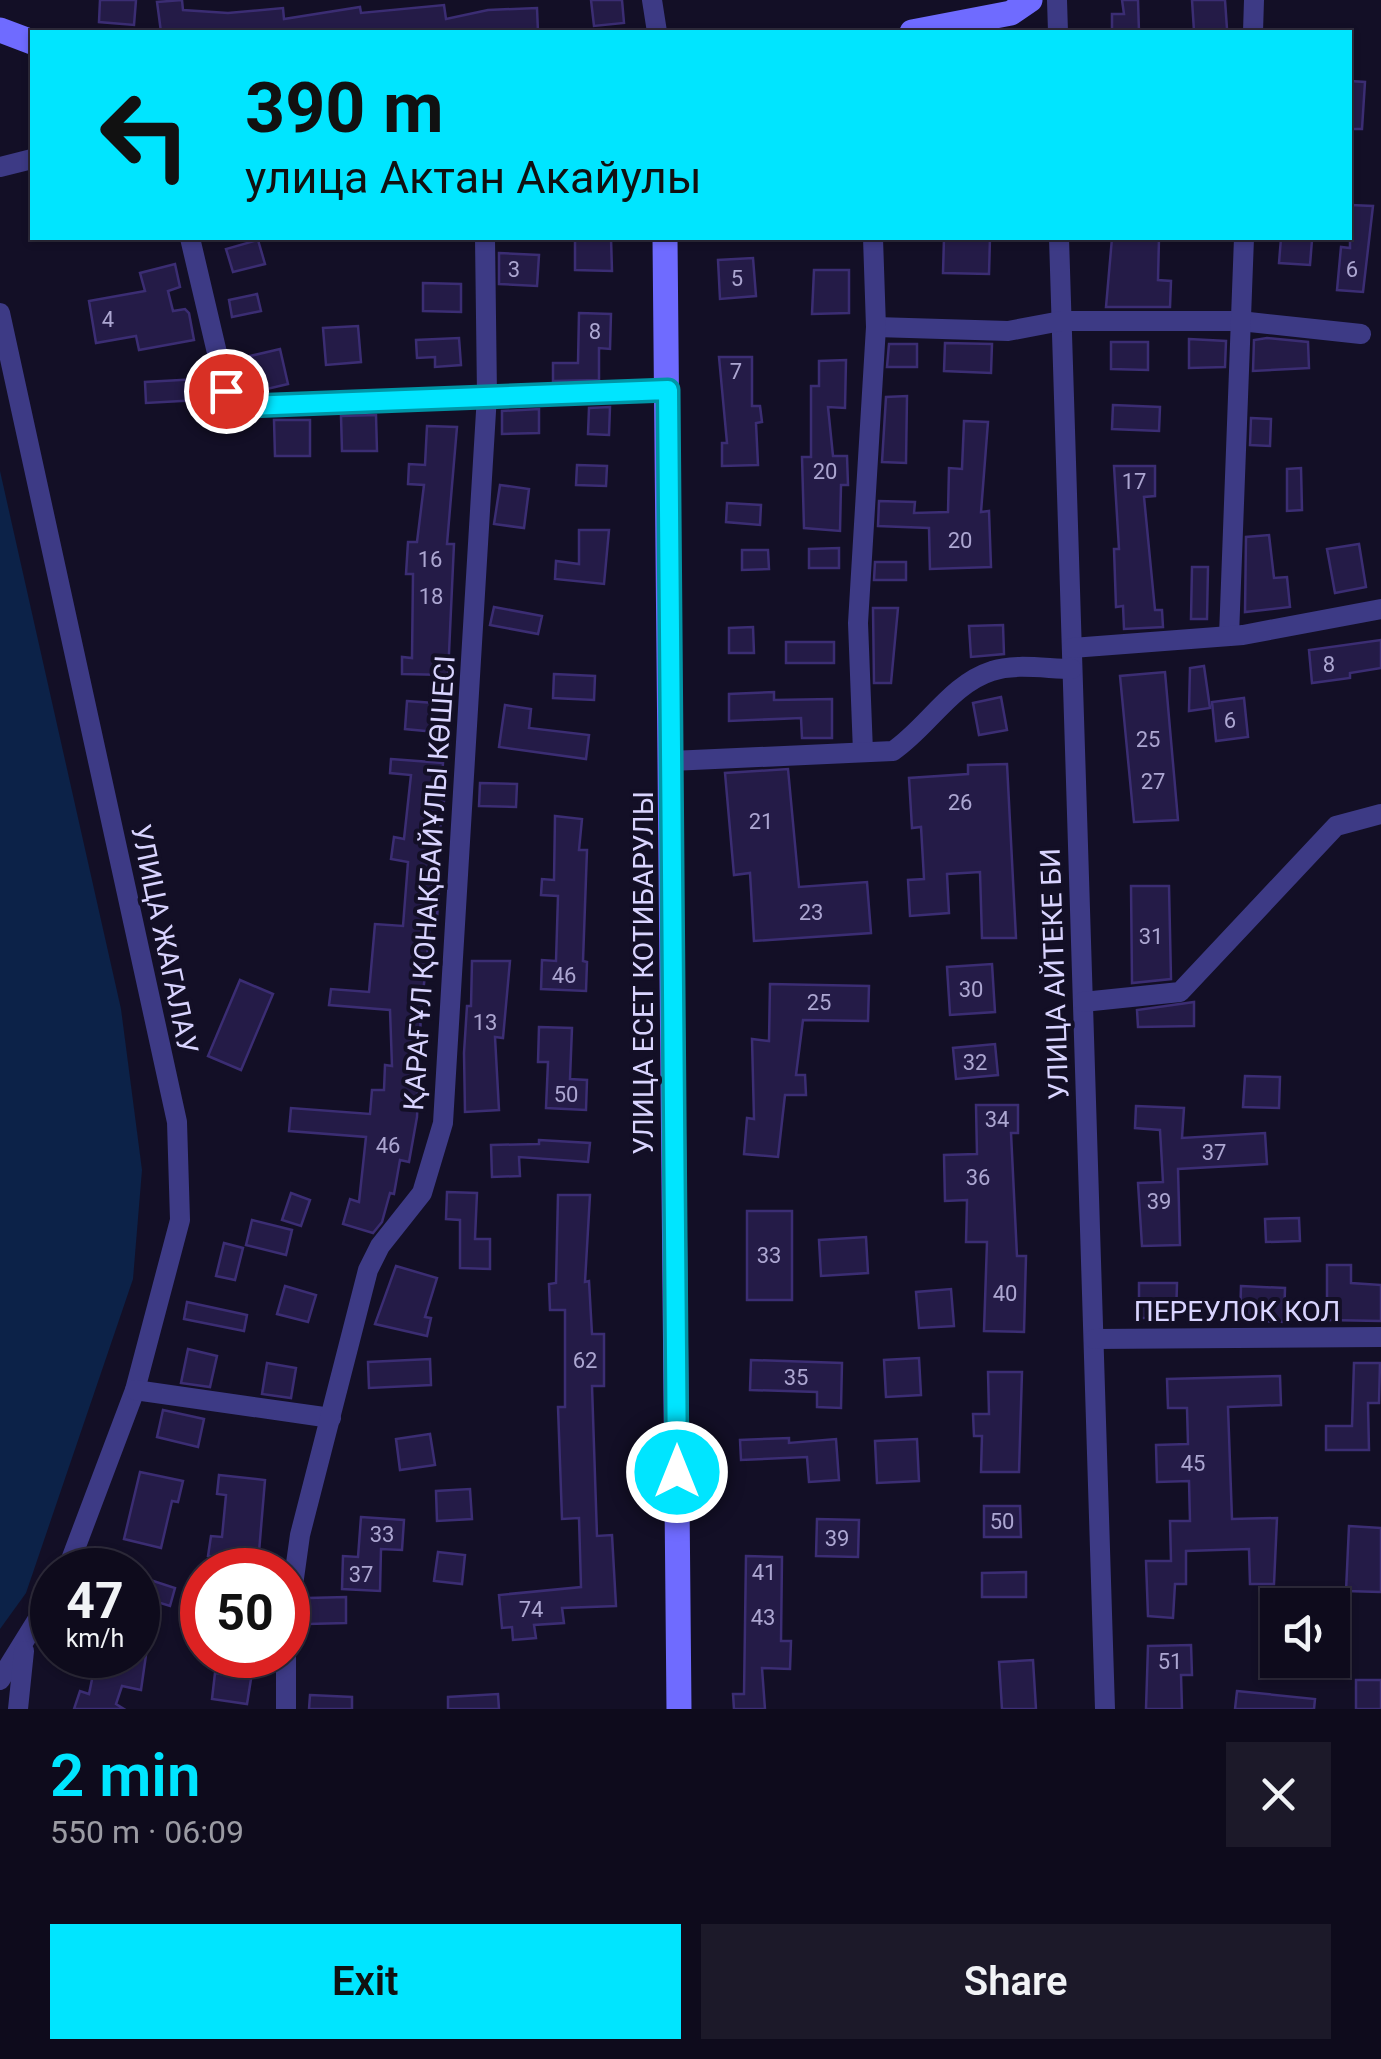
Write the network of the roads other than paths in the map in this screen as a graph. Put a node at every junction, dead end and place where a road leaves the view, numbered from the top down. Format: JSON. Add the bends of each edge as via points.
{"nodes":[{"id":1,"x":652,"y":0,"type":"edge"},
{"id":2,"x":1030,"y":0,"type":"edge"},
{"id":3,"x":1058,"y":0,"type":"edge"},
{"id":4,"x":1254,"y":0,"type":"edge"},
{"id":5,"x":0,"y":30,"type":"edge"},
{"id":6,"x":656,"y":30,"type":"edge"},
{"id":7,"x":922,"y":30,"type":"edge"},
{"id":8,"x":1058,"y":30,"type":"edge"},
{"id":9,"x":1253,"y":30,"type":"edge"},
{"id":10,"x":30,"y":41,"type":"edge"},
{"id":11,"x":30,"y":160,"type":"edge"},
{"id":12,"x":0,"y":167,"type":"edge"},
{"id":13,"x":190,"y":240,"type":"edge"},
{"id":14,"x":486,"y":240,"type":"edge"},
{"id":15,"x":665,"y":240,"type":"edge"},
{"id":16,"x":873,"y":240,"type":"edge"},
{"id":17,"x":1060,"y":240,"type":"edge"},
{"id":18,"x":1244,"y":240,"type":"edge"},
{"id":19,"x":0,"y":313,"type":"edge"},
{"id":20,"x":1061,"y":321,"type":"junction"},
{"id":21,"x":1240,"y":322,"type":"junction"},
{"id":22,"x":876,"y":326,"type":"junction"},
{"id":23,"x":1361,"y":334,"type":"dead end"},
{"id":24,"x":668,"y":390,"type":"junction"},
{"id":25,"x":487,"y":395,"type":"junction"},
{"id":26,"x":1381,"y":609,"type":"edge"},
{"id":27,"x":1229,"y":636,"type":"junction"},
{"id":28,"x":1072,"y":658,"type":"junction"},
{"id":29,"x":863,"y":752,"type":"junction"},
{"id":30,"x":671,"y":762,"type":"junction"},
{"id":31,"x":1381,"y":814,"type":"edge"},
{"id":32,"x":1083,"y":1002,"type":"junction"},
{"id":33,"x":1381,"y":1338,"type":"edge"},
{"id":34,"x":1094,"y":1339,"type":"junction"},
{"id":35,"x":134,"y":1390,"type":"junction"},
{"id":36,"x":331,"y":1418,"type":"junction"},
{"id":37,"x":74,"y":1548,"type":"edge"},
{"id":38,"x":298,"y":1548,"type":"edge"},
{"id":39,"x":30,"y":1635,"type":"edge"},
{"id":40,"x":25,"y":1644,"type":"junction"},
{"id":41,"x":286,"y":1678,"type":"edge"},
{"id":42,"x":0,"y":1680,"type":"edge"},
{"id":43,"x":18,"y":1709,"type":"edge"},
{"id":44,"x":286,"y":1709,"type":"edge"},
{"id":45,"x":678,"y":1709,"type":"edge"},
{"id":46,"x":1106,"y":1709,"type":"edge"}],
"edges":[{"from":1,"to":6,"type":"street"},
{"from":2,"to":7,"type":"main road","via":[[1011,13]]},
{"from":3,"to":8,"type":"street"},
{"from":4,"to":9,"type":"street"},
{"from":5,"to":10,"type":"main road"},
{"from":11,"to":12,"type":"street"},
{"from":13,"to":25,"type":"street","via":[[226,391],[235,402]]},
{"from":14,"to":25,"type":"street","name":"ҚАРАҒҰЛ ҚОНАҚБАЙҰЛЫ КӨШЕСІ"},
{"from":15,"to":24,"type":"main road","name":"УЛИЦА ЕСЕТ КОТИБАРУЛЫ"},
{"from":16,"to":22,"type":"street"},
{"from":17,"to":20,"type":"street","name":"УЛИЦА АЙТЕКЕ БИ"},
{"from":18,"to":21,"type":"street"},
{"from":19,"to":35,"type":"street","name":"УЛИЦА ЖАГАЛАУ","via":[[177,1122],[180,1220]]},
{"from":20,"to":21,"type":"street"},
{"from":20,"to":22,"type":"street","via":[[1008,330]]},
{"from":20,"to":28,"type":"street","name":"УЛИЦА АЙТЕКЕ БИ"},
{"from":21,"to":23,"type":"street"},
{"from":21,"to":27,"type":"street"},
{"from":22,"to":29,"type":"street","via":[[858,623]]},
{"from":24,"to":25,"type":"street"},
{"from":24,"to":30,"type":"main road","name":"УЛИЦА ЕСЕТ КОТИБАРУЛЫ"},
{"from":25,"to":36,"type":"street","name":"ҚАРАҒҰЛ ҚОНАҚБАЙҰЛЫ КӨШЕСІ","via":[[442,1124],[422,1193],[372,1258]]},
{"from":26,"to":27,"type":"street"},
{"from":27,"to":28,"type":"street"},
{"from":28,"to":29,"type":"street","via":[[995,669],[961,685],[919,733],[893,751]]},
{"from":28,"to":32,"type":"street","name":"УЛИЦА АЙТЕКЕ БИ"},
{"from":29,"to":30,"type":"street"},
{"from":30,"to":45,"type":"main road","name":"УЛИЦА ЕСЕТ КОТИБАРУЛЫ"},
{"from":31,"to":32,"type":"street","via":[[1336,826],[1180,992]]},
{"from":32,"to":34,"type":"street","name":"УЛИЦА АЙТЕКЕ БИ"},
{"from":33,"to":34,"type":"street","name":"ПЕРЕУЛОК КОЛ"},
{"from":34,"to":46,"type":"street","name":"УЛИЦА АЙТЕКЕ БИ"},
{"from":35,"to":36,"type":"street"},
{"from":35,"to":37,"type":"street","name":"УЛИЦА ЖАГАЛАУ"},
{"from":36,"to":38,"type":"street","name":"ҚАРАҒҰЛ ҚОНАҚБАЙҰЛЫ КӨШЕСІ"},
{"from":39,"to":40,"type":"street"},
{"from":40,"to":42,"type":"street"},
{"from":40,"to":43,"type":"street"},
{"from":41,"to":44,"type":"street"}]}
